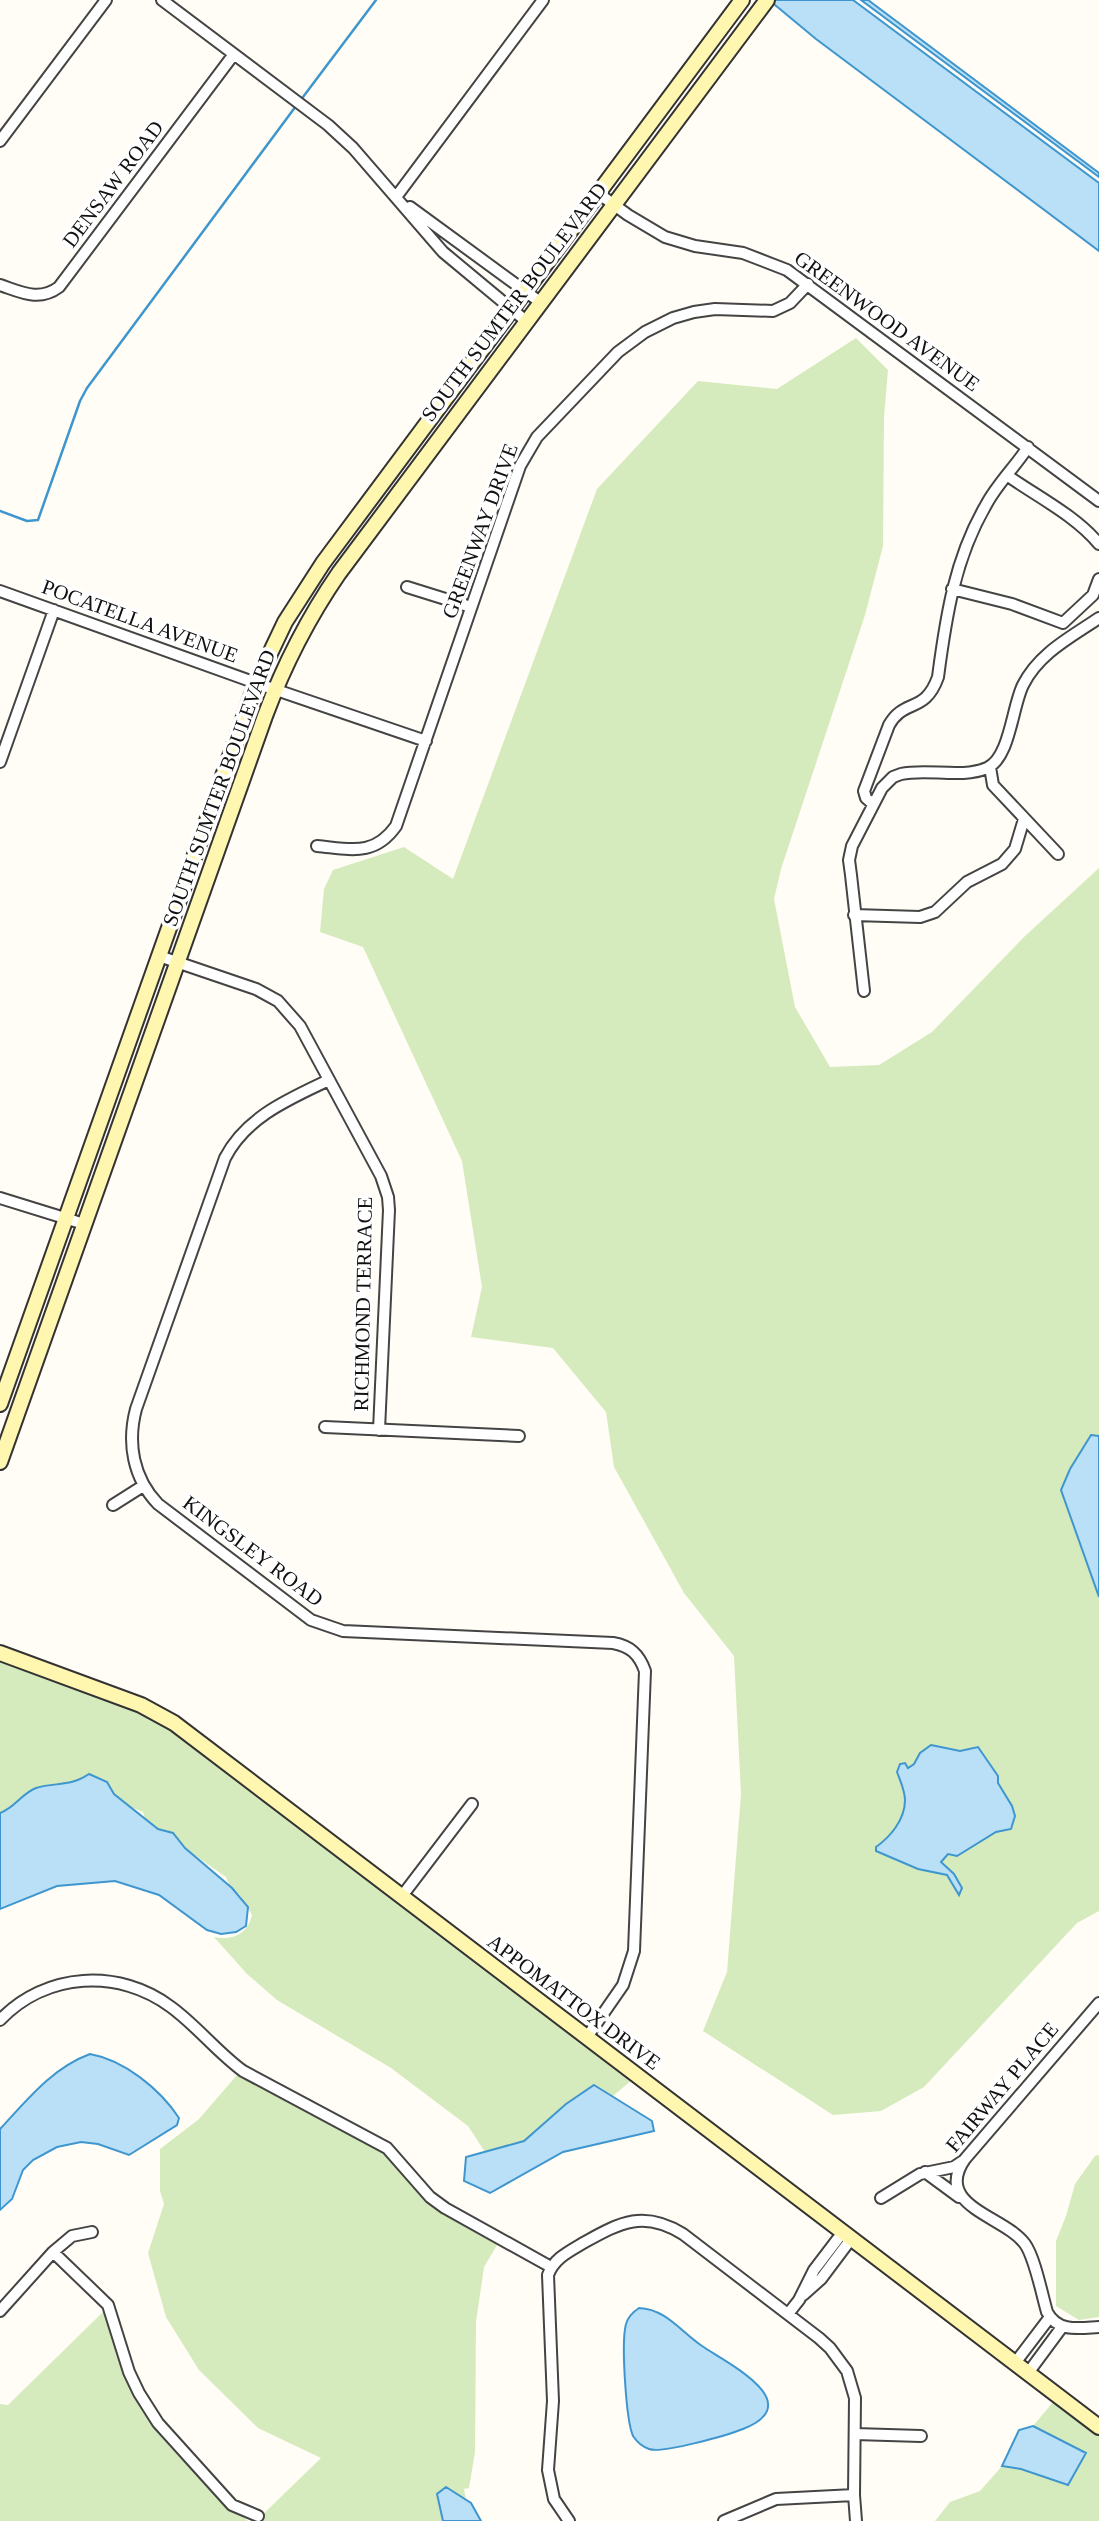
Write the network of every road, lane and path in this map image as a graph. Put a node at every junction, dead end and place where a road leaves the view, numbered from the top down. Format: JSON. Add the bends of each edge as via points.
{"nodes":[{"id":1,"x":106,"y":0,"type":"edge"},
{"id":2,"x":162,"y":0,"type":"edge"},
{"id":3,"x":543,"y":0,"type":"edge"},
{"id":4,"x":742,"y":0,"type":"edge"},
{"id":5,"x":764,"y":4,"type":"edge"},
{"id":6,"x":234,"y":54,"type":"junction"},
{"id":7,"x":0,"y":141,"type":"edge"},
{"id":8,"x":598,"y":193,"type":"junction"},
{"id":9,"x":396,"y":197,"type":"junction"},
{"id":10,"x":613,"y":204,"type":"junction"},
{"id":11,"x":0,"y":285,"type":"edge"},
{"id":12,"x":808,"y":285,"type":"junction"},
{"id":13,"x":525,"y":291,"type":"junction"},
{"id":14,"x":540,"y":302,"type":"junction"},
{"id":15,"x":511,"y":310,"type":"junction"},
{"id":16,"x":526,"y":321,"type":"junction"},
{"id":17,"x":1028,"y":447,"type":"junction"},
{"id":18,"x":1008,"y":476,"type":"junction"},
{"id":19,"x":1099,"y":501,"type":"edge"},
{"id":20,"x":1099,"y":544,"type":"edge"},
{"id":21,"x":1099,"y":579,"type":"edge"},
{"id":22,"x":407,"y":587,"type":"dead end"},
{"id":23,"x":952,"y":589,"type":"junction"},
{"id":24,"x":0,"y":591,"type":"edge"},
{"id":25,"x":1085,"y":603,"type":"junction"},
{"id":26,"x":471,"y":607,"type":"junction"},
{"id":27,"x":54,"y":610,"type":"junction"},
{"id":28,"x":1099,"y":616,"type":"edge"},
{"id":29,"x":256,"y":683,"type":"junction"},
{"id":30,"x":275,"y":690,"type":"junction"},
{"id":31,"x":426,"y":741,"type":"junction"},
{"id":32,"x":0,"y":762,"type":"edge"},
{"id":33,"x":990,"y":767,"type":"junction"},
{"id":34,"x":873,"y":804,"type":"junction"},
{"id":35,"x":1024,"y":819,"type":"junction"},
{"id":36,"x":317,"y":846,"type":"dead end"},
{"id":37,"x":1058,"y":854,"type":"dead end"},
{"id":38,"x":854,"y":915,"type":"junction"},
{"id":39,"x":159,"y":956,"type":"junction"},
{"id":40,"x":177,"y":962,"type":"junction"},
{"id":41,"x":864,"y":990,"type":"dead end"},
{"id":42,"x":329,"y":1080,"type":"junction"},
{"id":43,"x":0,"y":1198,"type":"edge"},
{"id":44,"x":65,"y":1217,"type":"junction"},
{"id":45,"x":84,"y":1224,"type":"junction"},
{"id":46,"x":3,"y":1389,"type":"edge"},
{"id":47,"x":24,"y":1394,"type":"junction"},
{"id":48,"x":0,"y":1404,"type":"edge"},
{"id":49,"x":325,"y":1427,"type":"dead end"},
{"id":50,"x":379,"y":1430,"type":"junction"},
{"id":51,"x":519,"y":1436,"type":"dead end"},
{"id":52,"x":0,"y":1462,"type":"edge"},
{"id":53,"x":144,"y":1486,"type":"junction"},
{"id":54,"x":113,"y":1505,"type":"dead end"},
{"id":55,"x":0,"y":1653,"type":"edge"},
{"id":56,"x":472,"y":1804,"type":"dead end"},
{"id":57,"x":402,"y":1896,"type":"junction"},
{"id":58,"x":1099,"y":2003,"type":"edge"},
{"id":59,"x":0,"y":2020,"type":"edge"},
{"id":60,"x":587,"y":2037,"type":"junction"},
{"id":61,"x":965,"y":2159,"type":"junction"},
{"id":62,"x":925,"y":2172,"type":"junction"},
{"id":63,"x":881,"y":2198,"type":"dead end"},
{"id":64,"x":966,"y":2202,"type":"junction"},
{"id":65,"x":92,"y":2232,"type":"dead end"},
{"id":66,"x":847,"y":2235,"type":"junction"},
{"id":67,"x":53,"y":2252,"type":"junction"},
{"id":68,"x":551,"y":2267,"type":"junction"},
{"id":69,"x":0,"y":2311,"type":"edge"},
{"id":70,"x":788,"y":2314,"type":"junction"},
{"id":71,"x":1050,"y":2317,"type":"junction"},
{"id":72,"x":1062,"y":2326,"type":"junction"},
{"id":73,"x":1099,"y":2327,"type":"edge"},
{"id":74,"x":1015,"y":2363,"type":"junction"},
{"id":75,"x":1028,"y":2373,"type":"junction"},
{"id":76,"x":1099,"y":2427,"type":"edge"},
{"id":77,"x":855,"y":2434,"type":"junction"},
{"id":78,"x":921,"y":2437,"type":"dead end"},
{"id":79,"x":854,"y":2496,"type":"junction"},
{"id":80,"x":258,"y":2516,"type":"dead end"},
{"id":81,"x":569,"y":2521,"type":"edge"},
{"id":82,"x":724,"y":2521,"type":"edge"},
{"id":83,"x":856,"y":2521,"type":"edge"}],
"edges":[{"from":1,"to":7,"type":"street"},
{"from":2,"to":6,"type":"street"},
{"from":3,"to":9,"type":"street"},
{"from":4,"to":8,"type":"main road","name":"SOUTH SUMTER BOULEVARD"},
{"from":5,"to":10,"type":"main road","name":"SOUTH SUMTER BOULEVARD"},
{"from":6,"to":9,"type":"street","via":[[328,125]]},
{"from":6,"to":11,"type":"street","name":"DENSAW ROAD","via":[[58,287],[37,296]]},
{"from":8,"to":10,"type":"street","name":"GREENWOOD AVENUE"},
{"from":8,"to":13,"type":"main road","name":"SOUTH SUMTER BOULEVARD"},
{"from":9,"to":13,"type":"street"},
{"from":9,"to":15,"type":"street","via":[[443,252]]},
{"from":10,"to":12,"type":"street","name":"GREENWOOD AVENUE","via":[[665,237],[757,257]]},
{"from":10,"to":14,"type":"main road","name":"SOUTH SUMTER BOULEVARD"},
{"from":12,"to":17,"type":"street","name":"GREENWOOD AVENUE"},
{"from":12,"to":26,"type":"street","name":"GREENWAY DRIVE","via":[[790,303],[773,311],[715,309],[673,318],[618,352],[527,452]]},
{"from":13,"to":14,"type":"street"},
{"from":13,"to":15,"type":"main road","name":"SOUTH SUMTER BOULEVARD"},
{"from":14,"to":16,"type":"main road","name":"SOUTH SUMTER BOULEVARD"},
{"from":15,"to":16,"type":"street"},
{"from":15,"to":29,"type":"main road","name":"SOUTH SUMTER BOULEVARD","via":[[303,593]]},
{"from":16,"to":30,"type":"main road","name":"SOUTH SUMTER BOULEVARD","via":[[338,573],[302,631]]},
{"from":17,"to":18,"type":"street"},
{"from":17,"to":19,"type":"street","name":"GREENWOOD AVENUE"},
{"from":18,"to":20,"type":"street"},
{"from":18,"to":23,"type":"street","via":[[986,503]]},
{"from":21,"to":25,"type":"street"},
{"from":22,"to":26,"type":"street"},
{"from":23,"to":25,"type":"street","via":[[1063,623]]},
{"from":23,"to":34,"type":"street","via":[[935,687],[889,725],[864,790]]},
{"from":24,"to":27,"type":"street","name":"POCATELLA AVENUE"},
{"from":25,"to":28,"type":"street"},
{"from":26,"to":31,"type":"street","name":"GREENWAY DRIVE"},
{"from":27,"to":29,"type":"street","name":"POCATELLA AVENUE"},
{"from":27,"to":32,"type":"street"},
{"from":28,"to":33,"type":"street","via":[[1036,665],[1021,689],[1002,753]]},
{"from":29,"to":30,"type":"street","name":"POCATELLA AVENUE"},
{"from":29,"to":39,"type":"main road","name":"SOUTH SUMTER BOULEVARD"},
{"from":30,"to":31,"type":"street","name":"POCATELLA AVENUE"},
{"from":30,"to":40,"type":"main road","name":"SOUTH SUMTER BOULEVARD"},
{"from":31,"to":36,"type":"street","name":"GREENWAY DRIVE","via":[[390,835],[360,850]]},
{"from":33,"to":34,"type":"street","via":[[901,774],[885,784]]},
{"from":33,"to":35,"type":"street","via":[[993,785]]},
{"from":34,"to":38,"type":"street","via":[[849,860]]},
{"from":35,"to":37,"type":"street"},
{"from":35,"to":38,"type":"street","via":[[1015,849],[1002,864],[967,882],[935,912],[920,917]]},
{"from":38,"to":41,"type":"street"},
{"from":39,"to":40,"type":"street","name":"RICHMOND TERRACE"},
{"from":39,"to":44,"type":"main road","name":"SOUTH SUMTER BOULEVARD"},
{"from":40,"to":42,"type":"street","name":"RICHMOND TERRACE","via":[[257,989],[278,1001],[300,1026]]},
{"from":40,"to":45,"type":"main road","name":"SOUTH SUMTER BOULEVARD"},
{"from":42,"to":50,"type":"street","name":"RICHMOND TERRACE","via":[[388,1197]]},
{"from":42,"to":53,"type":"street","name":"KINGSLEY ROAD","via":[[255,1120],[237,1137],[225,1158],[133,1419],[132,1448]]},
{"from":43,"to":44,"type":"street"},
{"from":44,"to":45,"type":"street"},
{"from":44,"to":46,"type":"main road","name":"SOUTH SUMTER BOULEVARD"},
{"from":45,"to":47,"type":"main road","name":"SOUTH SUMTER BOULEVARD"},
{"from":46,"to":47,"type":"street"},
{"from":46,"to":48,"type":"main road","name":"SOUTH SUMTER BOULEVARD"},
{"from":47,"to":52,"type":"main road","name":"SOUTH SUMTER BOULEVARD"},
{"from":49,"to":50,"type":"street"},
{"from":50,"to":51,"type":"street"},
{"from":53,"to":54,"type":"street"},
{"from":53,"to":60,"type":"street","name":"KINGSLEY ROAD","via":[[167,1511],[326,1627],[613,1643],[638,1655],[645,1671],[634,1951],[623,1985]]},
{"from":55,"to":57,"type":"main road","name":"APPOMATTOX DRIVE","via":[[158,1712]]},
{"from":56,"to":57,"type":"street"},
{"from":57,"to":60,"type":"main road","name":"APPOMATTOX DRIVE"},
{"from":58,"to":61,"type":"street","name":"FAIRWAY PLACE"},
{"from":59,"to":68,"type":"street","via":[[22,2001],[62,1984],[105,1980],[139,1988],[180,2014],[243,2071],[387,2148],[445,2208]]},
{"from":60,"to":66,"type":"main road","name":"APPOMATTOX DRIVE"},
{"from":61,"to":62,"type":"street","via":[[954,2167]]},
{"from":61,"to":64,"type":"street","name":"FAIRWAY PLACE","via":[[956,2181]]},
{"from":62,"to":63,"type":"street"},
{"from":62,"to":64,"type":"street"},
{"from":64,"to":71,"type":"street","via":[[1025,2245]]},
{"from":65,"to":67,"type":"street","via":[[72,2236]]},
{"from":66,"to":70,"type":"street","via":[[821,2279]]},
{"from":66,"to":74,"type":"main road","name":"APPOMATTOX DRIVE"},
{"from":67,"to":69,"type":"street"},
{"from":67,"to":80,"type":"street","via":[[108,2305],[129,2372],[158,2423],[232,2505]]},
{"from":68,"to":70,"type":"street","via":[[613,2226],[654,2221],[683,2234]]},
{"from":68,"to":81,"type":"street","via":[[547,2285],[553,2401],[548,2470],[554,2499]]},
{"from":70,"to":77,"type":"street","via":[[830,2348],[847,2371],[855,2398]]},
{"from":71,"to":72,"type":"street"},
{"from":71,"to":74,"type":"street"},
{"from":72,"to":73,"type":"street"},
{"from":72,"to":75,"type":"street"},
{"from":74,"to":75,"type":"main road","name":"APPOMATTOX DRIVE"},
{"from":75,"to":76,"type":"main road","name":"APPOMATTOX DRIVE"},
{"from":77,"to":78,"type":"street"},
{"from":77,"to":79,"type":"street"},
{"from":79,"to":82,"type":"street","via":[[776,2499]]},
{"from":79,"to":83,"type":"street"}]}
